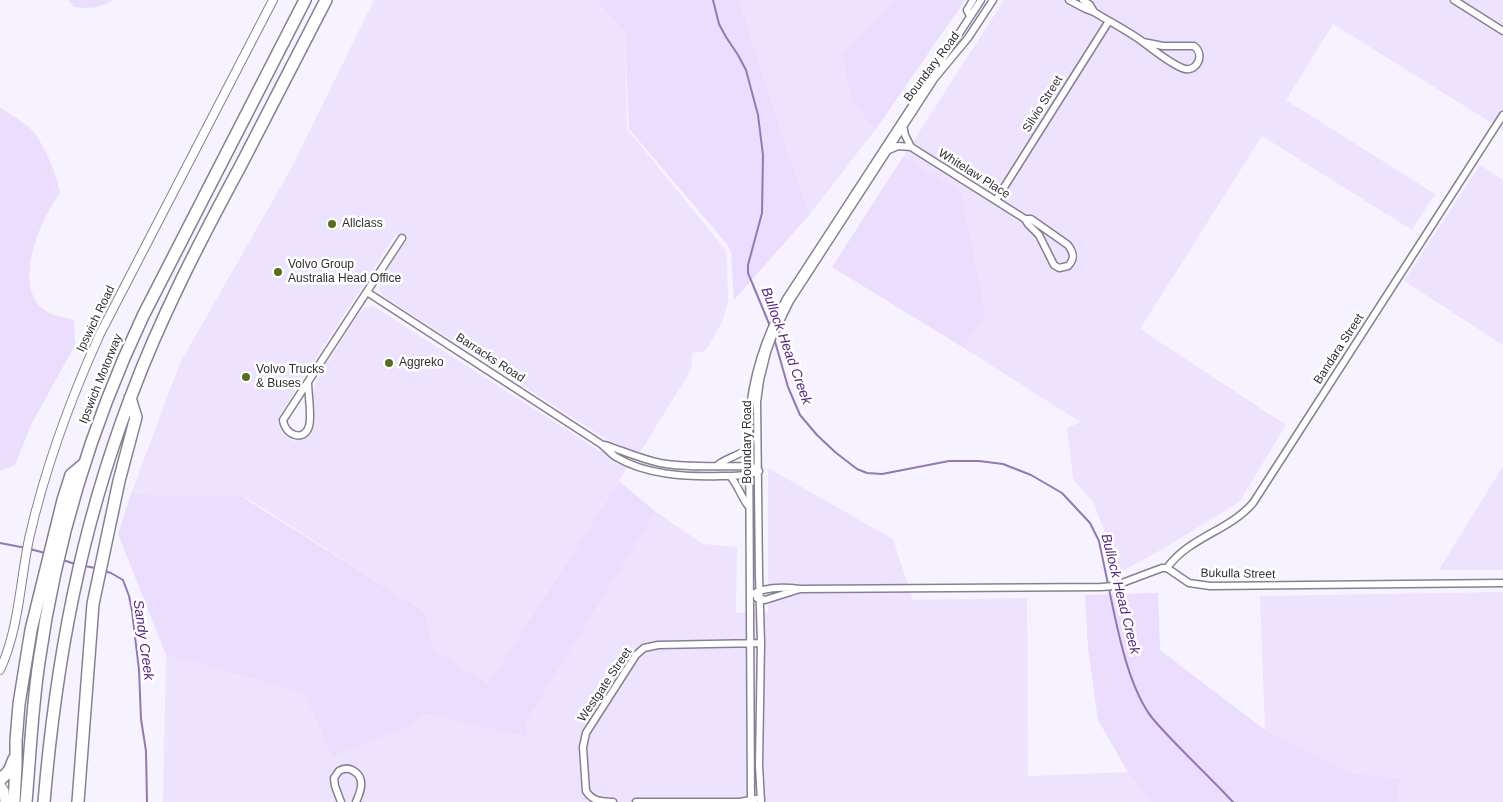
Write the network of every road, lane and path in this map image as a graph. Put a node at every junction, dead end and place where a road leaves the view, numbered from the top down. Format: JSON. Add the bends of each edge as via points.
{"nodes":[{"id":1,"x":273,"y":0,"type":"edge"},
{"id":2,"x":305,"y":0,"type":"edge"},
{"id":3,"x":326,"y":0,"type":"edge"},
{"id":4,"x":973,"y":0,"type":"edge"},
{"id":5,"x":981,"y":0,"type":"edge"},
{"id":6,"x":993,"y":0,"type":"edge"},
{"id":7,"x":1069,"y":0,"type":"edge"},
{"id":8,"x":1083,"y":0,"type":"edge"},
{"id":9,"x":1454,"y":0,"type":"edge"},
{"id":10,"x":1094,"y":12,"type":"junction"},
{"id":11,"x":970,"y":16,"type":"junction"},
{"id":12,"x":1109,"y":21,"type":"junction"},
{"id":13,"x":1503,"y":31,"type":"edge"},
{"id":14,"x":1143,"y":42,"type":"junction"},
{"id":15,"x":1503,"y":115,"type":"edge"},
{"id":16,"x":904,"y":126,"type":"junction"},
{"id":17,"x":911,"y":147,"type":"junction"},
{"id":18,"x":888,"y":150,"type":"junction"},
{"id":19,"x":996,"y":200,"type":"junction"},
{"id":20,"x":1025,"y":219,"type":"junction"},
{"id":21,"x":402,"y":238,"type":"dead end"},
{"id":22,"x":803,"y":275,"type":"junction"},
{"id":23,"x":367,"y":292,"type":"junction"},
{"id":24,"x":761,"y":364,"type":"junction"},
{"id":25,"x":308,"y":382,"type":"junction"},
{"id":26,"x":130,"y":398,"type":"junction"},
{"id":27,"x":601,"y":444,"type":"junction"},
{"id":28,"x":750,"y":447,"type":"junction"},
{"id":29,"x":717,"y":466,"type":"junction"},
{"id":30,"x":750,"y":466,"type":"junction"},
{"id":31,"x":759,"y":471,"type":"junction"},
{"id":32,"x":750,"y":475,"type":"junction"},
{"id":33,"x":730,"y":476,"type":"junction"},
{"id":34,"x":749,"y":507,"type":"junction"},
{"id":35,"x":51,"y":566,"type":"junction"},
{"id":36,"x":1167,"y":568,"type":"junction"},
{"id":37,"x":1503,"y":583,"type":"edge"},
{"id":38,"x":760,"y":589,"type":"junction"},
{"id":39,"x":800,"y":589,"type":"junction"},
{"id":40,"x":751,"y":595,"type":"junction"},
{"id":41,"x":760,"y":599,"type":"junction"},
{"id":42,"x":750,"y":643,"type":"junction"},
{"id":43,"x":761,"y":643,"type":"junction"},
{"id":44,"x":0,"y":670,"type":"edge"},
{"id":45,"x":15,"y":757,"type":"junction"},
{"id":46,"x":0,"y":780,"type":"edge"},
{"id":47,"x":0,"y":785,"type":"edge"},
{"id":48,"x":79,"y":799,"type":"edge"},
{"id":49,"x":761,"y":800,"type":"edge"},
{"id":50,"x":751,"y":801,"type":"edge"},
{"id":51,"x":5,"y":802,"type":"edge"},
{"id":52,"x":14,"y":802,"type":"edge"},
{"id":53,"x":26,"y":802,"type":"edge"},
{"id":54,"x":44,"y":802,"type":"edge"},
{"id":55,"x":340,"y":802,"type":"edge"},
{"id":56,"x":356,"y":802,"type":"edge"},
{"id":57,"x":613,"y":802,"type":"edge"},
{"id":58,"x":636,"y":802,"type":"edge"}],
"edges":[{"from":1,"to":44,"type":"street","name":"Ipswich Road","via":[[84,370],[57,438],[29,538],[14,627]]},
{"from":2,"to":35,"type":"highway","name":"Ipswich Motorway","via":[[139,324],[110,389]]},
{"from":3,"to":26,"type":"highway","via":[[178,287]]},
{"from":4,"to":11,"type":"street","via":[[967,10]]},
{"from":5,"to":11,"type":"street","name":"Boundary Road"},
{"from":6,"to":16,"type":"street","name":"Boundary Road","via":[[968,38],[934,79]]},
{"from":7,"to":10,"type":"street"},
{"from":8,"to":10,"type":"street"},
{"from":9,"to":13,"type":"street"},
{"from":10,"to":12,"type":"street"},
{"from":11,"to":22,"type":"street","name":"Boundary Road"},
{"from":12,"to":14,"type":"street"},
{"from":12,"to":19,"type":"street","name":"Silvio Street"},
{"from":14,"to":14,"type":"street","via":[[1163,46],[1191,45],[1197,48],[1199,60],[1196,66],[1183,68]]},
{"from":15,"to":36,"type":"street","name":"Bandara Street","via":[[1253,503],[1239,517],[1182,551]]},
{"from":16,"to":17,"type":"street"},
{"from":16,"to":18,"type":"street","name":"Boundary Road"},
{"from":17,"to":18,"type":"street","via":[[898,146]]},
{"from":17,"to":19,"type":"street","name":"Whitelaw Place"},
{"from":18,"to":22,"type":"street","name":"Boundary Road"},
{"from":19,"to":20,"type":"street","name":"Whitelaw Place"},
{"from":20,"to":20,"type":"street","name":"Whitelaw Place","via":[[1031,219],[1068,245],[1073,251],[1068,266],[1059,268],[1054,265],[1039,235]]},
{"from":21,"to":23,"type":"street"},
{"from":22,"to":24,"type":"street","name":"Boundary Road"},
{"from":23,"to":25,"type":"street"},
{"from":23,"to":27,"type":"street","name":"Barracks Road"},
{"from":24,"to":28,"type":"street","name":"Boundary Road","via":[[750,404]]},
{"from":24,"to":31,"type":"street","name":"Boundary Road"},
{"from":25,"to":25,"type":"street","via":[[309,426],[305,433],[292,434],[286,430],[283,420]]},
{"from":26,"to":48,"type":"highway","via":[[136,417],[93,604]]},
{"from":26,"to":54,"type":"highway","via":[[106,469],[76,578],[58,675]]},
{"from":27,"to":29,"type":"street","name":"Barracks Road","via":[[660,463]]},
{"from":27,"to":33,"type":"street","name":"Barracks Road","via":[[614,456],[646,469],[667,474]]},
{"from":28,"to":29,"type":"street","via":[[737,456],[720,461]]},
{"from":28,"to":30,"type":"street","name":"Boundary Road"},
{"from":29,"to":30,"type":"street","name":"Barracks Road"},
{"from":30,"to":31,"type":"street","name":"Barracks Road"},
{"from":30,"to":32,"type":"street","name":"Boundary Road"},
{"from":31,"to":32,"type":"street","name":"Barracks Road"},
{"from":31,"to":38,"type":"street","name":"Boundary Road"},
{"from":32,"to":33,"type":"street","name":"Barracks Road"},
{"from":32,"to":34,"type":"street","name":"Boundary Road"},
{"from":33,"to":34,"type":"street"},
{"from":34,"to":40,"type":"street","name":"Boundary Road"},
{"from":35,"to":45,"type":"highway","via":[[24,669]]},
{"from":35,"to":53,"type":"highway","name":"Ipswich Motorway"},
{"from":36,"to":37,"type":"street","name":"Bukulla Street","via":[[1189,583],[1210,586]]},
{"from":36,"to":39,"type":"street","via":[[1154,569],[1114,586],[1101,587]]},
{"from":38,"to":39,"type":"street"},
{"from":38,"to":40,"type":"street"},
{"from":38,"to":41,"type":"street","name":"Boundary Road"},
{"from":39,"to":41,"type":"street"},
{"from":40,"to":41,"type":"street"},
{"from":40,"to":42,"type":"street","name":"Boundary Road"},
{"from":41,"to":43,"type":"street","name":"Boundary Road"},
{"from":42,"to":43,"type":"street","name":"Westgate Street"},
{"from":42,"to":50,"type":"street","name":"Boundary Road"},
{"from":42,"to":57,"type":"street","name":"Westgate Street","via":[[658,645],[644,648],[636,655],[586,733],[583,747],[586,791],[597,801]]},
{"from":43,"to":49,"type":"street","name":"Boundary Road"},
{"from":45,"to":46,"type":"highway","via":[[9,772]]},
{"from":45,"to":52,"type":"highway"},
{"from":47,"to":51,"type":"main road"},
{"from":49,"to":50,"type":"street"},
{"from":50,"to":58,"type":"street"},
{"from":55,"to":56,"type":"street","via":[[334,778],[340,770],[348,769],[357,772],[361,779]]}]}
